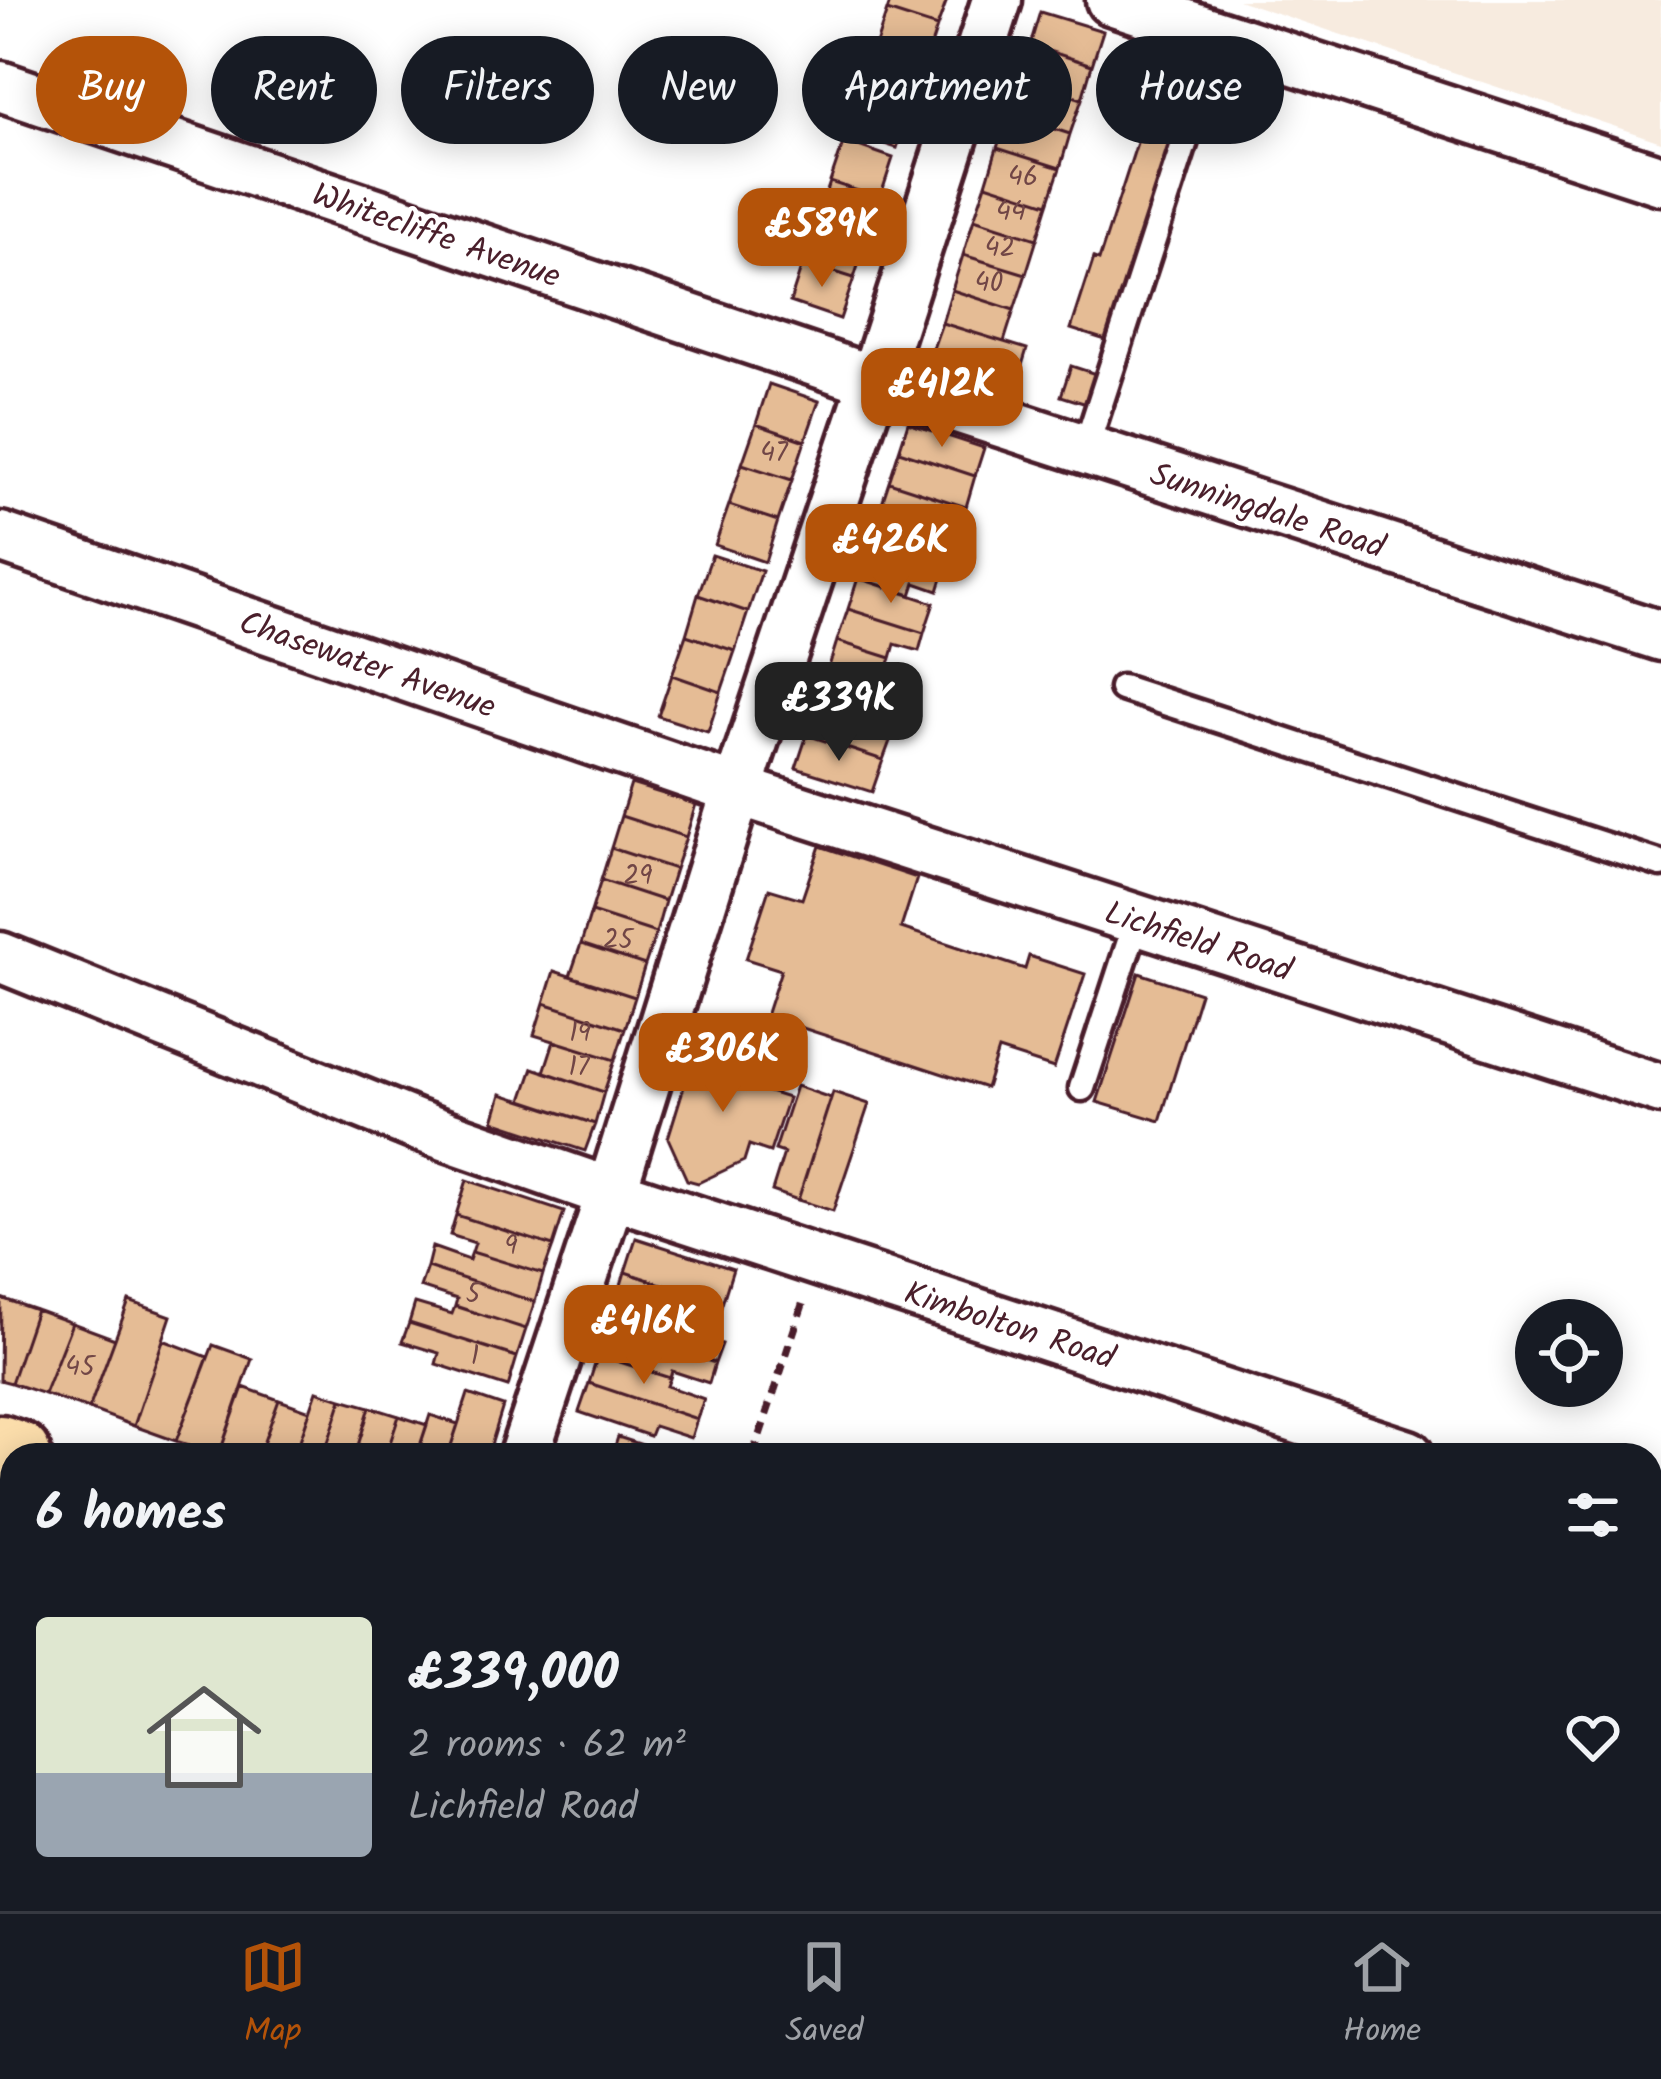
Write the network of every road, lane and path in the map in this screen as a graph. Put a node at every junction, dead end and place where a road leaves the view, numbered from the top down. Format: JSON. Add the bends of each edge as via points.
{"nodes":[{"id":1,"x":997,"y":0,"type":"edge"},
{"id":2,"x":1111,"y":0,"type":"edge"},
{"id":3,"x":1219,"y":36,"type":"edge"},
{"id":4,"x":1284,"y":57,"type":"edge"},
{"id":5,"x":0,"y":86,"type":"edge"},
{"id":6,"x":1184,"y":144,"type":"edge"},
{"id":7,"x":1661,"y":180,"type":"edge"},
{"id":8,"x":874,"y":382,"type":"junction"},
{"id":9,"x":1085,"y":450,"type":"junction"},
{"id":10,"x":0,"y":537,"type":"edge"},
{"id":11,"x":1661,"y":636,"type":"edge"},
{"id":12,"x":1122,"y":688,"type":"dead end"},
{"id":13,"x":736,"y":790,"type":"junction"},
{"id":14,"x":1661,"y":864,"type":"edge"},
{"id":15,"x":1137,"y":920,"type":"junction"},
{"id":16,"x":0,"y":957,"type":"edge"},
{"id":17,"x":1082,"y":1088,"type":"dead end"},
{"id":18,"x":1661,"y":1090,"type":"edge"},
{"id":19,"x":611,"y":1193,"type":"junction"},
{"id":20,"x":817,"y":1260,"type":"junction"},
{"id":21,"x":528,"y":1443,"type":"edge"},
{"id":22,"x":757,"y":1443,"type":"edge"},
{"id":23,"x":1372,"y":1443,"type":"edge"}],
"edges":[{"from":1,"to":8,"type":"street"},
{"from":2,"to":3,"type":"street"},
{"from":4,"to":7,"type":"street"},
{"from":5,"to":8,"type":"street","name":"Whitecliffe Avenue"},
{"from":6,"to":9,"type":"lane"},
{"from":8,"to":9,"type":"street","name":"Sunningdale Road"},
{"from":8,"to":13,"type":"street"},
{"from":9,"to":11,"type":"street","name":"Sunningdale Road"},
{"from":10,"to":13,"type":"street","name":"Chasewater Avenue"},
{"from":12,"to":14,"type":"lane"},
{"from":13,"to":15,"type":"street","name":"Lichfield Road"},
{"from":13,"to":19,"type":"street"},
{"from":15,"to":17,"type":"lane"},
{"from":15,"to":18,"type":"street","name":"Lichfield Road"},
{"from":16,"to":19,"type":"street","name":"Kimbolton Road"},
{"from":19,"to":20,"type":"street","name":"Kimbolton Road"},
{"from":19,"to":21,"type":"street"},
{"from":20,"to":22,"type":"path"},
{"from":20,"to":23,"type":"street","name":"Kimbolton Road"}]}
